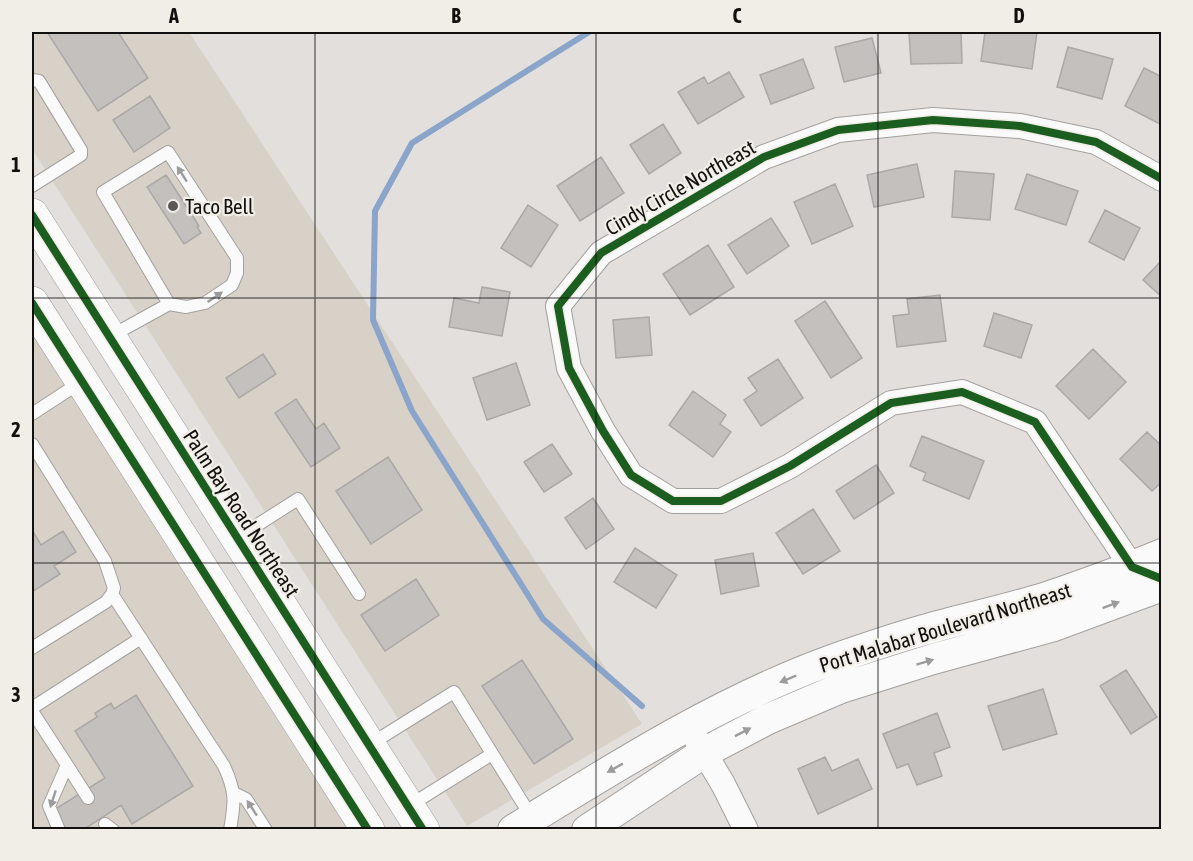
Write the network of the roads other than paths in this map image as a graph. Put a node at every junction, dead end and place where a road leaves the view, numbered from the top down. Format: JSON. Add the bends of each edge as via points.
{"nodes":[{"id":1,"x":32,"y":80,"type":"edge"},
{"id":2,"x":1161,"y":180,"type":"edge"},
{"id":3,"x":32,"y":186,"type":"edge"},
{"id":4,"x":32,"y":215,"type":"edge"},
{"id":5,"x":169,"y":304,"type":"junction"},
{"id":6,"x":38,"y":314,"type":"edge"},
{"id":7,"x":110,"y":336,"type":"junction"},
{"id":8,"x":81,"y":381,"type":"junction"},
{"id":9,"x":155,"y":409,"type":"junction"},
{"id":10,"x":32,"y":414,"type":"edge"},
{"id":11,"x":32,"y":444,"type":"edge"},
{"id":12,"x":237,"y":538,"type":"junction"},
{"id":13,"x":1161,"y":554,"type":"edge"},
{"id":14,"x":1132,"y":567,"type":"junction"},
{"id":15,"x":1161,"y":579,"type":"edge"},
{"id":16,"x":1161,"y":586,"type":"edge"},
{"id":17,"x":112,"y":594,"type":"junction"},
{"id":18,"x":359,"y":594,"type":"dead end"},
{"id":19,"x":141,"y":638,"type":"junction"},
{"id":20,"x":32,"y":648,"type":"edge"},
{"id":21,"x":32,"y":710,"type":"edge"},
{"id":22,"x":689,"y":727,"type":"junction"},
{"id":23,"x":369,"y":745,"type":"junction"},
{"id":24,"x":705,"y":752,"type":"junction"},
{"id":25,"x":492,"y":754,"type":"junction"},
{"id":26,"x":66,"y":765,"type":"junction"},
{"id":27,"x":234,"y":793,"type":"junction"},
{"id":28,"x":88,"y":798,"type":"dead end"},
{"id":29,"x":416,"y":818,"type":"edge"},
{"id":30,"x":522,"y":824,"type":"edge"},
{"id":31,"x":59,"y":830,"type":"edge"},
{"id":32,"x":230,"y":830,"type":"edge"},
{"id":33,"x":266,"y":830,"type":"edge"},
{"id":34,"x":368,"y":830,"type":"edge"},
{"id":35,"x":587,"y":830,"type":"edge"},
{"id":36,"x":746,"y":830,"type":"edge"}],
"edges":[{"from":1,"to":3,"type":"lane","via":[[39,81],[81,155]]},
{"from":2,"to":14,"type":"street","name":"Cindy Circle Northeast","via":[[1096,142],[1020,126],[933,120],[838,130],[764,157],[601,253],[558,306],[569,368],[603,431],[631,475],[673,501],[722,501],[790,466],[891,403],[962,392],[1035,422]]},
{"from":4,"to":7,"type":"main road","name":"Palm Bay Road Northeast"},
{"from":5,"to":5,"type":"lane","one_way":true,"via":[[186,307],[205,303],[232,285],[237,258],[168,152],[103,192]]},
{"from":5,"to":7,"type":"lane"},
{"from":6,"to":7,"type":"main road","via":[[86,342],[98,344]]},
{"from":6,"to":8,"type":"main road"},
{"from":7,"to":9,"type":"main road","name":"Palm Bay Road Northeast"},
{"from":8,"to":9,"type":"main road","via":[[105,382],[128,391]]},
{"from":8,"to":10,"type":"lane"},
{"from":8,"to":34,"type":"main road"},
{"from":9,"to":12,"type":"main road","name":"Palm Bay Road Northeast"},
{"from":11,"to":17,"type":"lane","via":[[105,561],[114,588]]},
{"from":12,"to":18,"type":"lane","via":[[298,499]]},
{"from":12,"to":23,"type":"main road","name":"Palm Bay Road Northeast"},
{"from":13,"to":14,"type":"street","name":"Port Malabar Boulevard Northeast"},
{"from":14,"to":15,"type":"street"},
{"from":14,"to":22,"type":"street","name":"Port Malabar Boulevard Northeast","one_way":true,"via":[[828,662],[753,693]]},
{"from":24,"to":16,"type":"street","name":"Port Malabar Boulevard Northeast","one_way":true,"via":[[768,719],[841,688],[1054,626]]},
{"from":17,"to":19,"type":"lane"},
{"from":17,"to":20,"type":"lane","via":[[106,602]]},
{"from":19,"to":21,"type":"lane"},
{"from":19,"to":27,"type":"lane","via":[[224,766]]},
{"from":21,"to":26,"type":"lane"},
{"from":22,"to":24,"type":"street"},
{"from":22,"to":30,"type":"street","name":"Port Malabar Boulevard Northeast","one_way":true},
{"from":23,"to":25,"type":"lane","via":[[454,692]]},
{"from":23,"to":29,"type":"main road","name":"Palm Bay Road Northeast"},
{"from":24,"to":35,"type":"street","name":"Port Malabar Boulevard Northeast"},
{"from":24,"to":36,"type":"street"},
{"from":25,"to":29,"type":"lane"},
{"from":25,"to":30,"type":"lane"},
{"from":26,"to":28,"type":"lane"},
{"from":26,"to":31,"type":"lane","one_way":true,"via":[[49,806]]},
{"from":27,"to":32,"type":"lane"},
{"from":33,"to":27,"type":"lane","one_way":true,"via":[[246,799]]}]}
